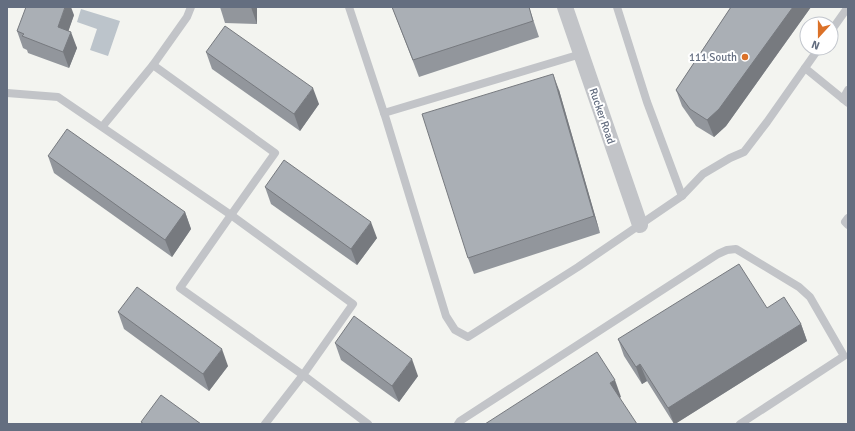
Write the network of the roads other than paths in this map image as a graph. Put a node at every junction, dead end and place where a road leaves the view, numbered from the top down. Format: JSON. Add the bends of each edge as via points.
{"nodes":[{"id":1,"x":191,"y":7,"type":"edge"},
{"id":2,"x":349,"y":7,"type":"edge"},
{"id":3,"x":565,"y":7,"type":"edge"},
{"id":4,"x":617,"y":7,"type":"edge"},
{"id":5,"x":848,"y":7,"type":"edge"},
{"id":6,"x":839,"y":20,"type":"edge"},
{"id":7,"x":581,"y":54,"type":"junction"},
{"id":8,"x":813,"y":56,"type":"edge"},
{"id":9,"x":153,"y":65,"type":"junction"},
{"id":10,"x":805,"y":68,"type":"junction"},
{"id":11,"x":848,"y":90,"type":"edge"},
{"id":12,"x":7,"y":93,"type":"edge"},
{"id":13,"x":845,"y":101,"type":"edge"},
{"id":14,"x":384,"y":113,"type":"junction"},
{"id":15,"x":102,"y":127,"type":"junction"},
{"id":16,"x":682,"y":196,"type":"junction"},
{"id":17,"x":231,"y":215,"type":"junction"},
{"id":18,"x":848,"y":218,"type":"edge"},
{"id":19,"x":640,"y":225,"type":"junction"},
{"id":20,"x":848,"y":225,"type":"edge"},
{"id":21,"x":303,"y":375,"type":"junction"},
{"id":22,"x":265,"y":424,"type":"edge"},
{"id":23,"x":368,"y":424,"type":"edge"},
{"id":24,"x":458,"y":424,"type":"edge"},
{"id":25,"x":740,"y":424,"type":"edge"}],
"edges":[{"from":1,"to":9,"type":"lane","via":[[187,17]]},
{"from":2,"to":14,"type":"lane"},
{"from":3,"to":7,"type":"street","name":"Rucker Road"},
{"from":4,"to":16,"type":"lane","via":[[647,102]]},
{"from":5,"to":6,"type":"lane"},
{"from":7,"to":14,"type":"lane"},
{"from":7,"to":19,"type":"street","name":"Rucker Road"},
{"from":8,"to":10,"type":"lane"},
{"from":9,"to":15,"type":"lane"},
{"from":9,"to":17,"type":"lane","via":[[275,153]]},
{"from":10,"to":13,"type":"lane"},
{"from":10,"to":16,"type":"lane","via":[[744,152],[704,174]]},
{"from":11,"to":13,"type":"lane"},
{"from":12,"to":15,"type":"lane","via":[[58,97]]},
{"from":14,"to":19,"type":"lane","via":[[446,316],[455,330],[468,337]]},
{"from":15,"to":17,"type":"lane"},
{"from":16,"to":19,"type":"lane"},
{"from":17,"to":21,"type":"lane","via":[[353,304]]},
{"from":17,"to":21,"type":"lane","via":[[180,288]]},
{"from":18,"to":20,"type":"lane","via":[[845,222]]},
{"from":21,"to":22,"type":"lane"},
{"from":21,"to":23,"type":"lane"},
{"from":24,"to":25,"type":"lane","via":[[718,254],[736,249],[799,287],[810,297],[844,356]]}]}
